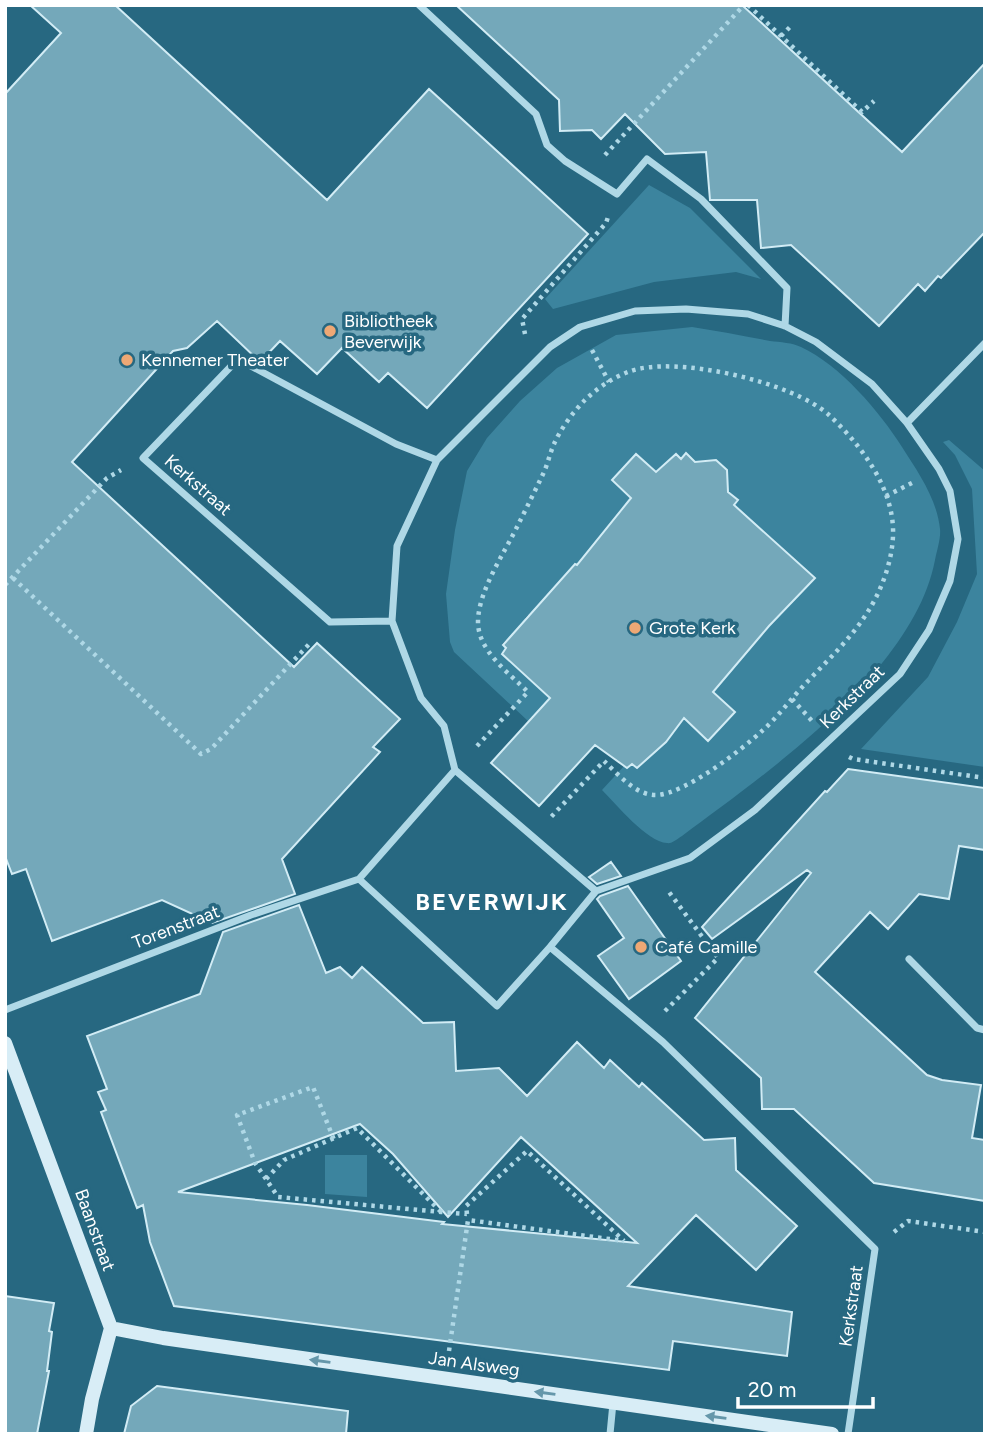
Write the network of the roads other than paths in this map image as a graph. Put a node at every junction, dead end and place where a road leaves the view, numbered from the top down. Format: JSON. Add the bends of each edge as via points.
{"nodes":[{"id":1,"x":419,"y":5,"type":"edge"},
{"id":2,"x":785,"y":326,"type":"junction"},
{"id":3,"x":985,"y":343,"type":"edge"},
{"id":4,"x":907,"y":423,"type":"junction"},
{"id":5,"x":437,"y":460,"type":"junction"},
{"id":6,"x":392,"y":621,"type":"junction"},
{"id":7,"x":455,"y":770,"type":"junction"},
{"id":8,"x":359,"y":879,"type":"junction"},
{"id":9,"x":596,"y":891,"type":"junction"},
{"id":10,"x":550,"y":947,"type":"junction"},
{"id":11,"x":909,"y":959,"type":"dead end"},
{"id":12,"x":5,"y":1010,"type":"edge"},
{"id":13,"x":985,"y":1030,"type":"edge"},
{"id":14,"x":5,"y":1042,"type":"edge"},
{"id":15,"x":111,"y":1328,"type":"junction"},
{"id":16,"x":613,"y":1403,"type":"junction"},
{"id":17,"x":86,"y":1434,"type":"edge"},
{"id":18,"x":610,"y":1434,"type":"edge"},
{"id":19,"x":832,"y":1434,"type":"edge"},
{"id":20,"x":848,"y":1434,"type":"edge"}],
"edges":[{"from":1,"to":2,"type":"street","via":[[536,114],[547,145],[565,161],[617,194],[647,159],[701,199],[787,288]]},
{"from":2,"to":4,"type":"street","name":"Kerkstraat","via":[[848,364]]},
{"from":2,"to":5,"type":"street","name":"Kerkstraat","via":[[748,314],[686,309],[635,311],[580,327],[550,347]]},
{"from":3,"to":4,"type":"street"},
{"from":4,"to":9,"type":"street","name":"Kerkstraat","via":[[950,491],[958,539],[950,582],[929,630],[900,674],[755,810],[690,858]]},
{"from":5,"to":6,"type":"street","name":"Kerkstraat","via":[[397,546]]},
{"from":5,"to":6,"type":"street","name":"Kerkstraat","via":[[396,444],[238,359],[142,458],[330,622]]},
{"from":6,"to":7,"type":"street","name":"Kerkstraat","via":[[421,698],[444,726]]},
{"from":7,"to":8,"type":"street"},
{"from":7,"to":9,"type":"street"},
{"from":8,"to":10,"type":"street","via":[[497,1006]]},
{"from":8,"to":12,"type":"street","name":"Torenstraat","via":[[251,915]]},
{"from":9,"to":10,"type":"street"},
{"from":10,"to":20,"type":"street","name":"Kerkstraat","via":[[648,1029],[875,1249]]},
{"from":11,"to":13,"type":"street","via":[[977,1028]]},
{"from":14,"to":15,"type":"street","name":"Baanstraat"},
{"from":16,"to":15,"type":"street","name":"Jan Alsweg","one_way":true},
{"from":15,"to":17,"type":"street"},
{"from":16,"to":18,"type":"street"},
{"from":19,"to":16,"type":"street","name":"Jan Alsweg","one_way":true}]}
